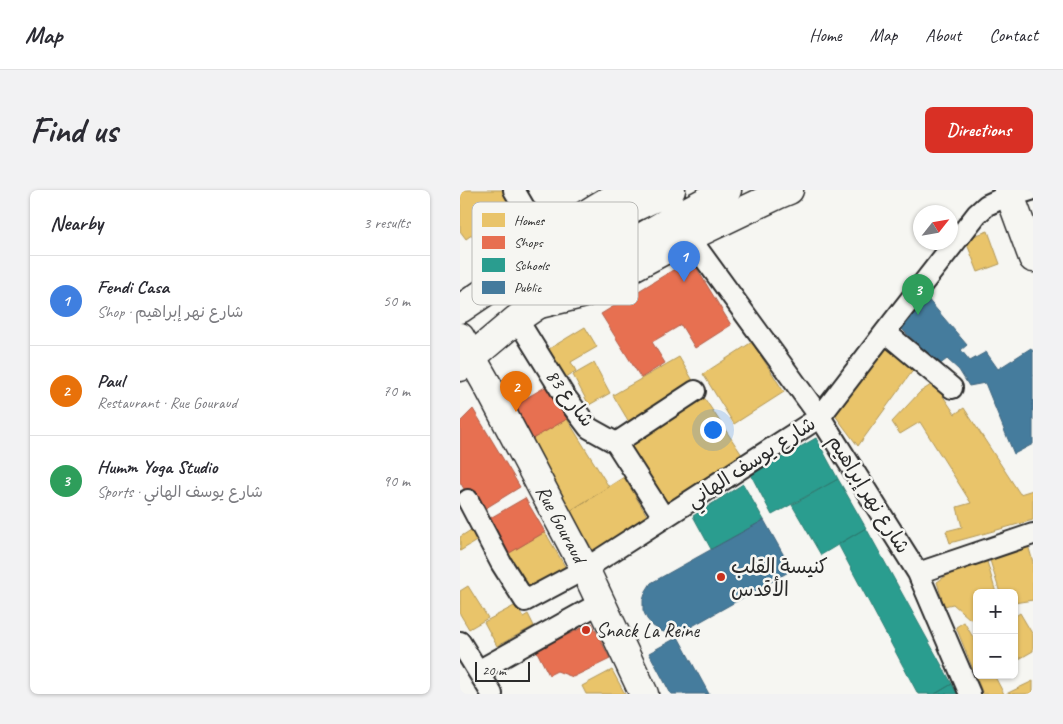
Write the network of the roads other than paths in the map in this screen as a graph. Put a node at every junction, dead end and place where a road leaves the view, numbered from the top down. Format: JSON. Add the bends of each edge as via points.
{"nodes":[{"id":1,"x":514,"y":190,"type":"edge"},
{"id":2,"x":627,"y":190,"type":"edge"},
{"id":3,"x":671,"y":190,"type":"edge"},
{"id":4,"x":727,"y":190,"type":"edge"},
{"id":5,"x":789,"y":190,"type":"edge"},
{"id":6,"x":1017,"y":192,"type":"edge"},
{"id":7,"x":522,"y":202,"type":"edge"},
{"id":8,"x":608,"y":202,"type":"edge"},
{"id":9,"x":638,"y":206,"type":"edge"},
{"id":10,"x":689,"y":237,"type":"junction"},
{"id":11,"x":638,"y":239,"type":"edge"},
{"id":12,"x":1033,"y":258,"type":"edge"},
{"id":13,"x":638,"y":264,"type":"edge"},
{"id":14,"x":472,"y":301,"type":"edge"},
{"id":15,"x":539,"y":305,"type":"edge"},
{"id":16,"x":460,"y":309,"type":"edge"},
{"id":17,"x":517,"y":320,"type":"junction"},
{"id":18,"x":885,"y":332,"type":"junction"},
{"id":19,"x":464,"y":354,"type":"edge"},
{"id":20,"x":952,"y":388,"type":"dead end"},
{"id":21,"x":695,"y":391,"type":"dead end"},
{"id":22,"x":820,"y":417,"type":"junction"},
{"id":23,"x":616,"y":442,"type":"junction"},
{"id":24,"x":468,"y":500,"type":"dead end"},
{"id":25,"x":664,"y":518,"type":"junction"},
{"id":26,"x":1033,"y":534,"type":"edge"},
{"id":27,"x":585,"y":569,"type":"junction"},
{"id":28,"x":918,"y":573,"type":"junction"},
{"id":29,"x":600,"y":603,"type":"junction"},
{"id":30,"x":460,"y":642,"type":"edge"},
{"id":31,"x":478,"y":671,"type":"junction"},
{"id":32,"x":492,"y":694,"type":"edge"},
{"id":33,"x":644,"y":694,"type":"edge"},
{"id":34,"x":970,"y":694,"type":"edge"}],
"edges":[{"from":1,"to":7,"type":"street"},
{"from":2,"to":8,"type":"main road"},
{"from":3,"to":9,"type":"main road"},
{"from":4,"to":11,"type":"main road"},
{"from":5,"to":10,"type":"main road"},
{"from":6,"to":12,"type":"main road"},
{"from":6,"to":18,"type":"street","name":"شارع يوسف الهاني","via":[[977,214]]},
{"from":10,"to":13,"type":"main road"},
{"from":10,"to":22,"type":"street","name":"شارع نهر إبراهيم"},
{"from":14,"to":16,"type":"main road"},
{"from":15,"to":17,"type":"main road"},
{"from":17,"to":19,"type":"main road"},
{"from":17,"to":23,"type":"street","name":"شارع 83","via":[[589,428]]},
{"from":18,"to":20,"type":"street"},
{"from":18,"to":22,"type":"street","name":"شارع يوسف الهاني"},
{"from":19,"to":27,"type":"main road","name":"Rue Gouraud"},
{"from":21,"to":23,"type":"street"},
{"from":22,"to":25,"type":"street","name":"شارع يوسف الهاني"},
{"from":22,"to":28,"type":"street","name":"شارع نهر إبراهيم"},
{"from":23,"to":25,"type":"street"},
{"from":24,"to":27,"type":"street","name":"شارع يوسف الهاني","via":[[501,563],[502,580],[525,602]]},
{"from":25,"to":27,"type":"street","name":"شارع يوسف الهاني"},
{"from":26,"to":28,"type":"street"},
{"from":27,"to":29,"type":"main road","name":"Rue Gouraud"},
{"from":28,"to":34,"type":"street","name":"شارع نهر إبراهيم"},
{"from":29,"to":31,"type":"street"},
{"from":29,"to":33,"type":"main road","name":"Rue Gouraud"},
{"from":30,"to":31,"type":"street"},
{"from":31,"to":32,"type":"street"}]}
